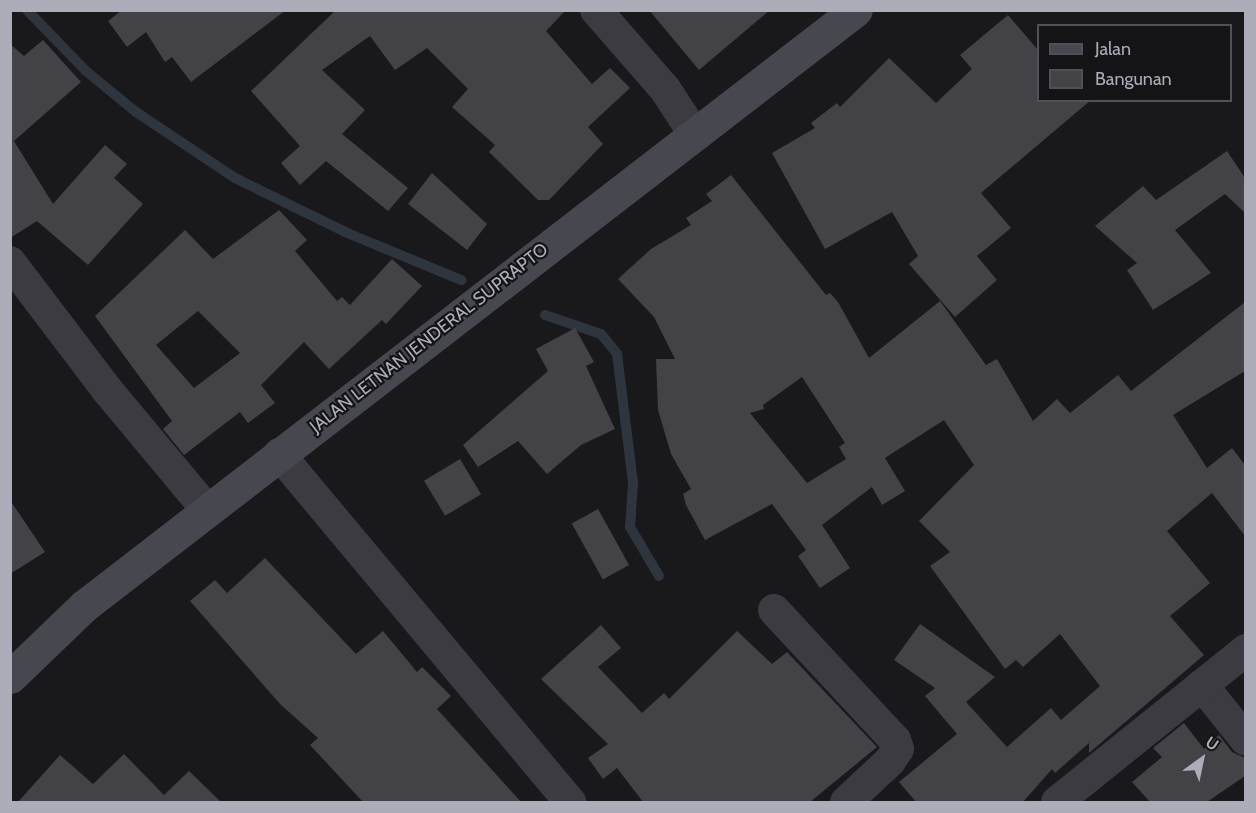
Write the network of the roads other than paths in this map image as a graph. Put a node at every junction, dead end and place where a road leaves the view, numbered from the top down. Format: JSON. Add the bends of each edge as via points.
{"nodes":[{"id":1,"x":596,"y":10,"type":"edge"},
{"id":2,"x":856,"y":10,"type":"edge"},
{"id":3,"x":693,"y":132,"type":"junction"},
{"id":4,"x":10,"y":262,"type":"edge"},
{"id":5,"x":279,"y":454,"type":"junction"},
{"id":6,"x":208,"y":511,"type":"junction"},
{"id":7,"x":774,"y":610,"type":"dead end"},
{"id":8,"x":1245,"y":650,"type":"edge"},
{"id":9,"x":10,"y":677,"type":"edge"},
{"id":10,"x":1202,"y":685,"type":"junction"},
{"id":11,"x":1245,"y":740,"type":"edge"},
{"id":12,"x":570,"y":802,"type":"edge"},
{"id":13,"x":846,"y":802,"type":"edge"},
{"id":14,"x":1057,"y":802,"type":"edge"}],
"edges":[{"from":1,"to":3,"type":"street","via":[[665,89]]},
{"from":2,"to":3,"type":"main road","name":"JALAN LETNAN JENDERAL SUPRAPTO"},
{"from":3,"to":5,"type":"main road","name":"JALAN LETNAN JENDERAL SUPRAPTO"},
{"from":4,"to":6,"type":"street"},
{"from":5,"to":6,"type":"main road","name":"JALAN LETNAN JENDERAL SUPRAPTO"},
{"from":5,"to":12,"type":"street"},
{"from":6,"to":9,"type":"main road","name":"JALAN LETNAN JENDERAL SUPRAPTO","via":[[84,606]]},
{"from":7,"to":13,"type":"street","via":[[895,740],[898,749],[890,761]]},
{"from":8,"to":10,"type":"street"},
{"from":10,"to":11,"type":"street"},
{"from":10,"to":14,"type":"street"}]}
